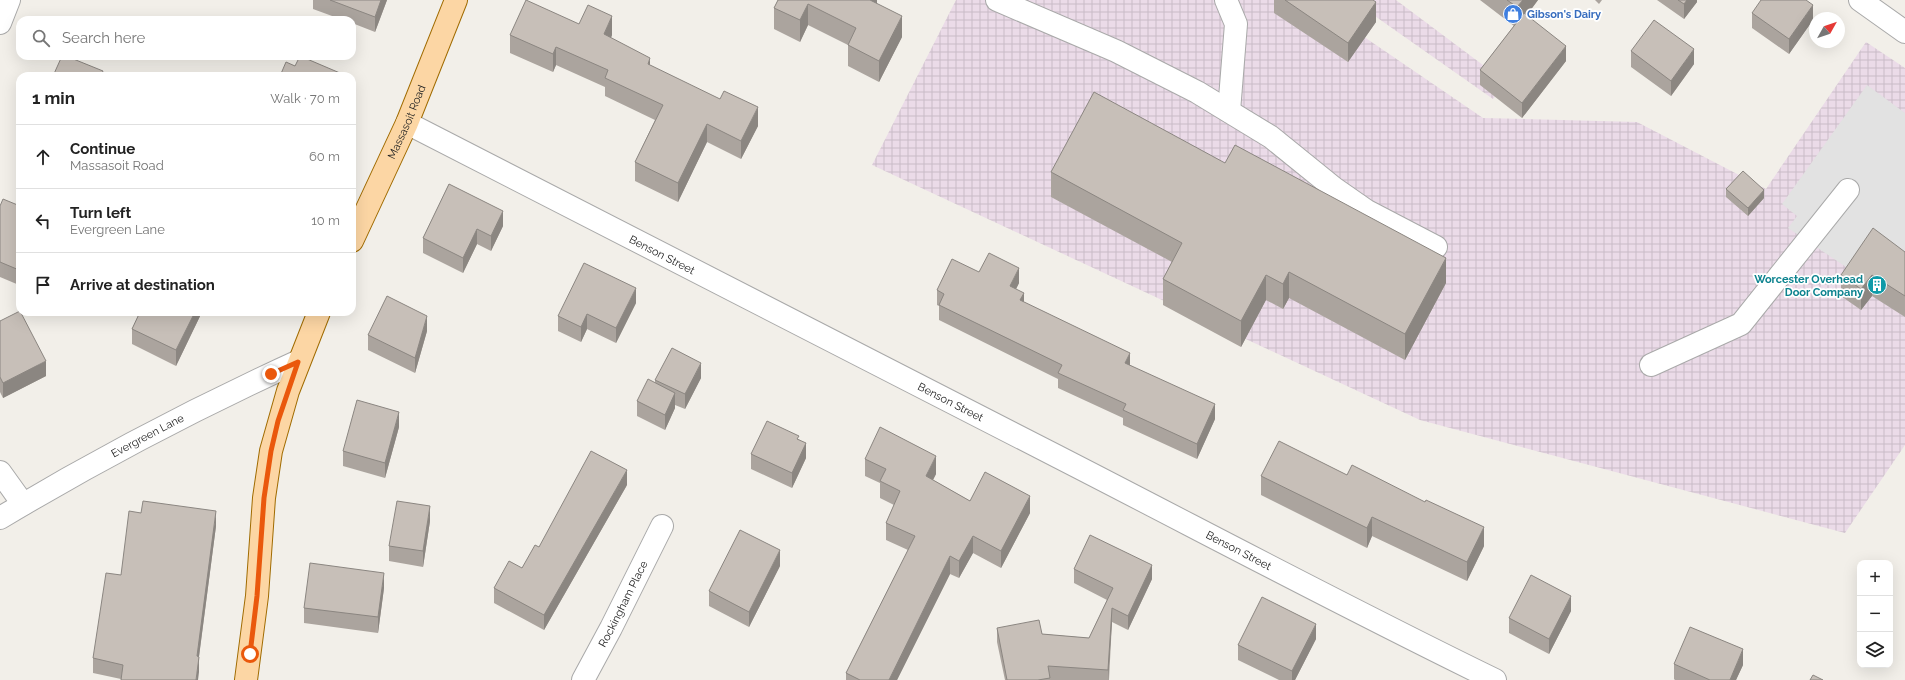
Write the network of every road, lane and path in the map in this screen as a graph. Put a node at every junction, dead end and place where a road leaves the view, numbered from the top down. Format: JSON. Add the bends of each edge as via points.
{"nodes":[{"id":1,"x":9,"y":0,"type":"edge"},
{"id":2,"x":456,"y":0,"type":"edge"},
{"id":3,"x":997,"y":0,"type":"edge"},
{"id":4,"x":1226,"y":0,"type":"edge"},
{"id":5,"x":1860,"y":0,"type":"edge"},
{"id":6,"x":0,"y":23,"type":"edge"},
{"id":7,"x":1905,"y":32,"type":"edge"},
{"id":8,"x":1229,"y":110,"type":"junction"},
{"id":9,"x":407,"y":123,"type":"junction"},
{"id":10,"x":1848,"y":190,"type":"dead end"},
{"id":11,"x":356,"y":232,"type":"edge"},
{"id":12,"x":1436,"y":248,"type":"dead end"},
{"id":13,"x":317,"y":316,"type":"edge"},
{"id":14,"x":298,"y":362,"type":"junction"},
{"id":15,"x":1651,"y":365,"type":"dead end"},
{"id":16,"x":0,"y":472,"type":"edge"},
{"id":17,"x":23,"y":504,"type":"junction"},
{"id":18,"x":0,"y":518,"type":"edge"},
{"id":19,"x":662,"y":526,"type":"dead end"},
{"id":20,"x":246,"y":680,"type":"edge"},
{"id":21,"x":583,"y":680,"type":"edge"},
{"id":22,"x":1495,"y":680,"type":"edge"}],
"edges":[{"from":1,"to":6,"type":"street"},
{"from":2,"to":9,"type":"main road","name":"Massasoit Road"},
{"from":3,"to":8,"type":"street","via":[[1159,72]]},
{"from":4,"to":8,"type":"street","via":[[1236,24]]},
{"from":5,"to":7,"type":"street"},
{"from":8,"to":12,"type":"street","via":[[1271,137],[1367,211]]},
{"from":9,"to":11,"type":"main road","name":"Massasoit Road"},
{"from":9,"to":22,"type":"street","name":"Benson Street","via":[[1380,624]]},
{"from":10,"to":15,"type":"street","via":[[1741,324]]},
{"from":13,"to":14,"type":"main road"},
{"from":14,"to":17,"type":"street","name":"Evergreen Lane","via":[[176,420]]},
{"from":14,"to":20,"type":"main road","via":[[278,421],[271,451]]},
{"from":16,"to":17,"type":"street"},
{"from":17,"to":18,"type":"street","name":"Evergreen Lane"},
{"from":19,"to":21,"type":"street","name":"Rockingham Place"}]}
